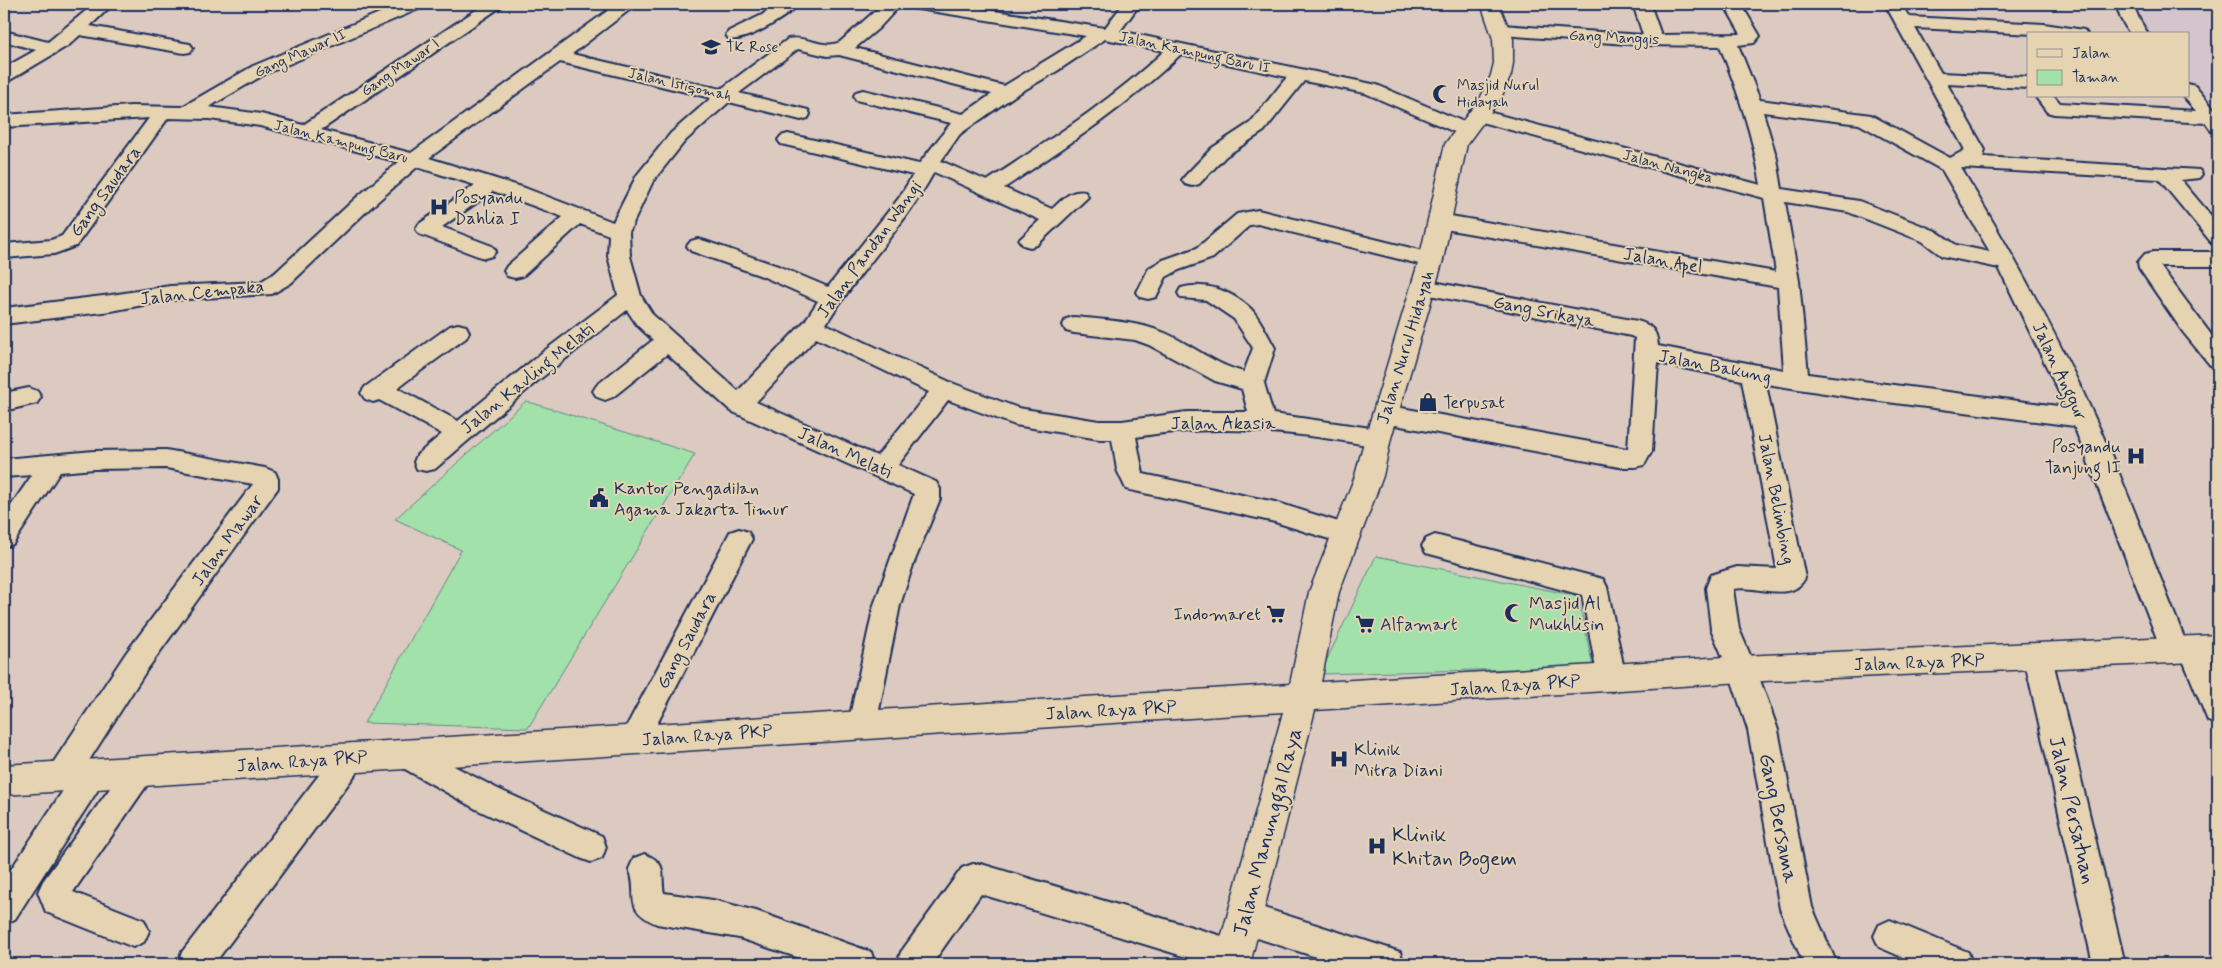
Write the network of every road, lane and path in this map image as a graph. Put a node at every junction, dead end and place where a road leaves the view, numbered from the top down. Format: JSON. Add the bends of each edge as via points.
{"nodes":[{"id":1,"x":104,"y":4,"type":"edge"},
{"id":2,"x":415,"y":4,"type":"edge"},
{"id":3,"x":496,"y":4,"type":"edge"},
{"id":4,"x":628,"y":4,"type":"edge"},
{"id":5,"x":789,"y":4,"type":"edge"},
{"id":6,"x":892,"y":4,"type":"edge"},
{"id":7,"x":918,"y":4,"type":"edge"},
{"id":8,"x":1132,"y":4,"type":"edge"},
{"id":9,"x":1490,"y":4,"type":"edge"},
{"id":10,"x":1642,"y":4,"type":"edge"},
{"id":11,"x":1733,"y":4,"type":"edge"},
{"id":12,"x":2125,"y":4,"type":"edge"},
{"id":13,"x":1898,"y":13,"type":"edge"},
{"id":14,"x":77,"y":29,"type":"junction"},
{"id":15,"x":1502,"y":30,"type":"junction"},
{"id":16,"x":2064,"y":32,"type":"edge"},
{"id":17,"x":2137,"y":32,"type":"edge"},
{"id":18,"x":1106,"y":33,"type":"junction"},
{"id":19,"x":735,"y":35,"type":"dead end"},
{"id":20,"x":4,"y":36,"type":"edge"},
{"id":21,"x":1654,"y":40,"type":"junction"},
{"id":22,"x":1726,"y":41,"type":"junction"},
{"id":23,"x":50,"y":48,"type":"junction"},
{"id":24,"x":184,"y":48,"type":"dead end"},
{"id":25,"x":1177,"y":48,"type":"junction"},
{"id":26,"x":841,"y":50,"type":"junction"},
{"id":27,"x":559,"y":56,"type":"junction"},
{"id":28,"x":1300,"y":73,"type":"junction"},
{"id":29,"x":4,"y":76,"type":"edge"},
{"id":30,"x":1934,"y":78,"type":"junction"},
{"id":31,"x":2027,"y":82,"type":"edge"},
{"id":32,"x":1007,"y":92,"type":"junction"},
{"id":33,"x":2190,"y":92,"type":"edge"},
{"id":34,"x":725,"y":95,"type":"junction"},
{"id":35,"x":863,"y":96,"type":"dead end"},
{"id":36,"x":2046,"y":98,"type":"edge"},
{"id":37,"x":1752,"y":105,"type":"junction"},
{"id":38,"x":190,"y":111,"type":"junction"},
{"id":39,"x":163,"y":112,"type":"junction"},
{"id":40,"x":801,"y":114,"type":"dead end"},
{"id":41,"x":964,"y":120,"type":"junction"},
{"id":42,"x":4,"y":121,"type":"edge"},
{"id":43,"x":1470,"y":122,"type":"junction"},
{"id":44,"x":2215,"y":122,"type":"edge"},
{"id":45,"x":1078,"y":129,"type":"junction"},
{"id":46,"x":305,"y":132,"type":"junction"},
{"id":47,"x":1099,"y":139,"type":"dead end"},
{"id":48,"x":788,"y":140,"type":"dead end"},
{"id":49,"x":414,"y":160,"type":"junction"},
{"id":50,"x":1954,"y":164,"type":"junction"},
{"id":51,"x":927,"y":167,"type":"junction"},
{"id":52,"x":2165,"y":173,"type":"junction"},
{"id":53,"x":2192,"y":174,"type":"dead end"},
{"id":54,"x":1192,"y":180,"type":"dead end"},
{"id":55,"x":490,"y":184,"type":"junction"},
{"id":56,"x":989,"y":189,"type":"junction"},
{"id":57,"x":1772,"y":194,"type":"junction"},
{"id":58,"x":1078,"y":197,"type":"dead end"},
{"id":59,"x":578,"y":214,"type":"junction"},
{"id":60,"x":1054,"y":218,"type":"junction"},
{"id":61,"x":1439,"y":221,"type":"junction"},
{"id":62,"x":618,"y":232,"type":"junction"},
{"id":63,"x":2218,"y":238,"type":"edge"},
{"id":64,"x":1030,"y":240,"type":"dead end"},
{"id":65,"x":698,"y":246,"type":"dead end"},
{"id":66,"x":4,"y":251,"type":"edge"},
{"id":67,"x":485,"y":251,"type":"dead end"},
{"id":68,"x":2218,"y":259,"type":"edge"},
{"id":69,"x":1431,"y":260,"type":"junction"},
{"id":70,"x":2007,"y":263,"type":"junction"},
{"id":71,"x":515,"y":271,"type":"dead end"},
{"id":72,"x":1788,"y":281,"type":"junction"},
{"id":73,"x":1423,"y":287,"type":"junction"},
{"id":74,"x":1148,"y":292,"type":"dead end"},
{"id":75,"x":1189,"y":293,"type":"dead end"},
{"id":76,"x":630,"y":297,"type":"junction"},
{"id":77,"x":832,"y":298,"type":"junction"},
{"id":78,"x":4,"y":316,"type":"edge"},
{"id":79,"x":1074,"y":324,"type":"dead end"},
{"id":80,"x":813,"y":327,"type":"junction"},
{"id":81,"x":458,"y":332,"type":"dead end"},
{"id":82,"x":667,"y":341,"type":"junction"},
{"id":83,"x":1647,"y":352,"type":"junction"},
{"id":84,"x":2218,"y":359,"type":"edge"},
{"id":85,"x":1754,"y":375,"type":"junction"},
{"id":86,"x":1797,"y":382,"type":"junction"},
{"id":87,"x":1252,"y":383,"type":"junction"},
{"id":88,"x":944,"y":389,"type":"junction"},
{"id":89,"x":605,"y":391,"type":"dead end"},
{"id":90,"x":29,"y":397,"type":"dead end"},
{"id":91,"x":4,"y":402,"type":"edge"},
{"id":92,"x":739,"y":405,"type":"junction"},
{"id":93,"x":1385,"y":414,"type":"junction"},
{"id":94,"x":2082,"y":418,"type":"junction"},
{"id":95,"x":1263,"y":421,"type":"junction"},
{"id":96,"x":1122,"y":430,"type":"junction"},
{"id":97,"x":460,"y":433,"type":"junction"},
{"id":98,"x":1378,"y":438,"type":"junction"},
{"id":99,"x":426,"y":462,"type":"dead end"},
{"id":100,"x":53,"y":463,"type":"junction"},
{"id":101,"x":4,"y":468,"type":"edge"},
{"id":102,"x":881,"y":469,"type":"junction"},
{"id":103,"x":1345,"y":534,"type":"junction"},
{"id":104,"x":4,"y":537,"type":"edge"},
{"id":105,"x":739,"y":539,"type":"dead end"},
{"id":106,"x":1435,"y":546,"type":"dead end"},
{"id":107,"x":2196,"y":650,"type":"edge"},
{"id":108,"x":2038,"y":657,"type":"junction"},
{"id":109,"x":1742,"y":669,"type":"junction"},
{"id":110,"x":1612,"y":679,"type":"junction"},
{"id":111,"x":1302,"y":699,"type":"junction"},
{"id":112,"x":2218,"y":712,"type":"edge"},
{"id":113,"x":862,"y":725,"type":"junction"},
{"id":114,"x":634,"y":740,"type":"junction"},
{"id":115,"x":406,"y":754,"type":"junction"},
{"id":116,"x":350,"y":758,"type":"junction"},
{"id":117,"x":140,"y":772,"type":"junction"},
{"id":118,"x":76,"y":776,"type":"junction"},
{"id":119,"x":4,"y":780,"type":"edge"},
{"id":120,"x":590,"y":847,"type":"dead end"},
{"id":121,"x":645,"y":869,"type":"dead end"},
{"id":122,"x":4,"y":908,"type":"edge"},
{"id":123,"x":1244,"y":918,"type":"junction"},
{"id":124,"x":133,"y":931,"type":"dead end"},
{"id":125,"x":1890,"y":936,"type":"dead end"},
{"id":126,"x":1234,"y":960,"type":"edge"},
{"id":127,"x":194,"y":964,"type":"edge"},
{"id":128,"x":858,"y":964,"type":"edge"},
{"id":129,"x":913,"y":964,"type":"edge"},
{"id":130,"x":1388,"y":964,"type":"edge"},
{"id":131,"x":1821,"y":964,"type":"edge"},
{"id":132,"x":1956,"y":964,"type":"edge"},
{"id":133,"x":2109,"y":964,"type":"edge"}],
"edges":[{"from":1,"to":14,"type":"street"},
{"from":2,"to":38,"type":"street","name":"Gang Mawar II","via":[[259,70]]},
{"from":3,"to":46,"type":"street","name":"Gang Mawar I"},
{"from":4,"to":27,"type":"street","name":"Jalan Kampung Baru"},
{"from":5,"to":19,"type":"street","via":[[768,19]]},
{"from":6,"to":26,"type":"street","via":[[873,25]]},
{"from":7,"to":18,"type":"street","name":"Jalan Kampung Baru II"},
{"from":8,"to":18,"type":"street","name":"Jalan Pandan Wangi"},
{"from":9,"to":15,"type":"street","name":"Jalan Nurul Hidayah"},
{"from":10,"to":21,"type":"street"},
{"from":11,"to":22,"type":"street","name":"Gang Manggis","via":[[1751,36]]},
{"from":12,"to":17,"type":"street"},
{"from":13,"to":16,"type":"street"},
{"from":13,"to":30,"type":"street"},
{"from":14,"to":23,"type":"street"},
{"from":14,"to":24,"type":"street"},
{"from":15,"to":21,"type":"street","name":"Gang Manggis"},
{"from":15,"to":43,"type":"street","name":"Jalan Nurul Hidayah","via":[[1504,47],[1500,79],[1491,98]]},
{"from":18,"to":25,"type":"street","name":"Jalan Kampung Baru II"},
{"from":18,"to":32,"type":"street","name":"Jalan Pandan Wangi"},
{"from":20,"to":23,"type":"street"},
{"from":21,"to":22,"type":"street","name":"Gang Manggis"},
{"from":22,"to":37,"type":"street"},
{"from":23,"to":29,"type":"street"},
{"from":25,"to":28,"type":"street","name":"Jalan Kampung Baru II"},
{"from":25,"to":45,"type":"street","via":[[1139,84]]},
{"from":26,"to":32,"type":"street","name":"Jalan Melati"},
{"from":26,"to":34,"type":"street","name":"Jalan Melati","via":[[794,43]]},
{"from":27,"to":34,"type":"street","name":"Jalan Istiqomah"},
{"from":27,"to":49,"type":"street","name":"Jalan Kampung Baru"},
{"from":28,"to":43,"type":"street","name":"Jalan Kampung Baru II","via":[[1370,89]]},
{"from":28,"to":54,"type":"street","via":[[1257,127],[1219,152]]},
{"from":30,"to":31,"type":"street"},
{"from":30,"to":50,"type":"street","via":[[1976,150],[1975,154]]},
{"from":32,"to":41,"type":"street","name":"Jalan Pandan Wangi"},
{"from":33,"to":44,"type":"street"},
{"from":34,"to":40,"type":"street","name":"Jalan Istiqomah"},
{"from":34,"to":62,"type":"street","name":"Jalan Melati","via":[[660,157],[644,178]]},
{"from":35,"to":41,"type":"street"},
{"from":36,"to":44,"type":"street","via":[[2060,110]]},
{"from":37,"to":50,"type":"street","via":[[1864,119]]},
{"from":37,"to":57,"type":"street","via":[[1767,159]]},
{"from":38,"to":39,"type":"street","name":"Jalan Kampung Baru"},
{"from":38,"to":46,"type":"street","name":"Jalan Kampung Baru","via":[[236,116]]},
{"from":39,"to":42,"type":"street","name":"Jalan Kampung Baru"},
{"from":39,"to":66,"type":"street","name":"Gang Saudara","via":[[68,241],[54,247]]},
{"from":41,"to":51,"type":"street","name":"Jalan Pandan Wangi","via":[[943,142]]},
{"from":43,"to":57,"type":"street","name":"Jalan Nangka"},
{"from":43,"to":61,"type":"street","name":"Jalan Nurul Hidayah","via":[[1456,144]]},
{"from":45,"to":47,"type":"street"},
{"from":45,"to":56,"type":"street"},
{"from":46,"to":49,"type":"street","name":"Jalan Kampung Baru"},
{"from":48,"to":51,"type":"street"},
{"from":49,"to":55,"type":"street"},
{"from":49,"to":78,"type":"street","name":"Jalan Cempaka","via":[[283,278],[264,289],[170,293]]},
{"from":50,"to":52,"type":"street"},
{"from":50,"to":70,"type":"street","name":"Jalan Anggur"},
{"from":51,"to":56,"type":"street"},
{"from":51,"to":77,"type":"street","name":"Jalan Pandan Wangi","via":[[908,201]]},
{"from":52,"to":53,"type":"street"},
{"from":52,"to":63,"type":"street"},
{"from":55,"to":59,"type":"street"},
{"from":55,"to":67,"type":"street","via":[[426,230]]},
{"from":56,"to":60,"type":"street"},
{"from":57,"to":70,"type":"street","name":"Jalan Nangka","via":[[1852,206],[1928,236],[1949,251]]},
{"from":57,"to":72,"type":"street"},
{"from":58,"to":60,"type":"street"},
{"from":59,"to":62,"type":"street"},
{"from":59,"to":71,"type":"street"},
{"from":60,"to":64,"type":"street"},
{"from":61,"to":69,"type":"street","name":"Jalan Nurul Hidayah"},
{"from":61,"to":72,"type":"street","name":"Jalan Apel"},
{"from":62,"to":76,"type":"street","name":"Jalan Melati","via":[[619,256]]},
{"from":65,"to":77,"type":"street","via":[[770,271]]},
{"from":68,"to":84,"type":"street","via":[[2154,259],[2149,262],[2150,268]]},
{"from":69,"to":73,"type":"street","name":"Jalan Nurul Hidayah"},
{"from":69,"to":74,"type":"street","via":[[1270,220],[1248,218],[1199,256],[1157,273]]},
{"from":70,"to":94,"type":"street","name":"Jalan Anggur"},
{"from":72,"to":86,"type":"street"},
{"from":73,"to":83,"type":"street","name":"Gang Srikaya","via":[[1638,329],[1646,335]]},
{"from":73,"to":93,"type":"street","name":"Jalan Nurul Hidayah"},
{"from":75,"to":87,"type":"street","via":[[1210,293],[1242,314],[1264,348]]},
{"from":76,"to":82,"type":"street","name":"Jalan Melati","via":[[645,320]]},
{"from":76,"to":97,"type":"street","name":"Jalan Kavling Melati","via":[[583,331]]},
{"from":77,"to":80,"type":"street","name":"Jalan Pandan Wangi"},
{"from":79,"to":87,"type":"street","via":[[1138,332],[1223,375]]},
{"from":80,"to":88,"type":"street"},
{"from":80,"to":92,"type":"street","name":"Jalan Pandan Wangi"},
{"from":81,"to":97,"type":"street","via":[[376,391]]},
{"from":82,"to":89,"type":"street"},
{"from":82,"to":92,"type":"street","name":"Jalan Melati"},
{"from":83,"to":85,"type":"street","name":"Jalan Bakung"},
{"from":83,"to":93,"type":"street","name":"Jalan Bakung","via":[[1640,451],[1635,458],[1620,458]]},
{"from":85,"to":86,"type":"street","name":"Jalan Bakung"},
{"from":85,"to":109,"type":"street","name":"Jalan Belimbing","via":[[1792,578],[1789,582],[1751,577],[1726,579],[1720,583],[1726,629]]},
{"from":86,"to":94,"type":"street","name":"Jalan Bakung"},
{"from":87,"to":95,"type":"street"},
{"from":88,"to":96,"type":"street","name":"Jalan Akasia","via":[[1016,416],[1099,430]]},
{"from":88,"to":102,"type":"street"},
{"from":90,"to":91,"type":"street"},
{"from":92,"to":102,"type":"street","name":"Jalan Melati"},
{"from":93,"to":98,"type":"street","name":"Jalan Nurul Hidayah"},
{"from":94,"to":107,"type":"street","name":"Jalan Anggur"},
{"from":95,"to":96,"type":"street","name":"Jalan Akasia","via":[[1175,422]]},
{"from":95,"to":98,"type":"street","name":"Jalan Akasia"},
{"from":96,"to":103,"type":"street","via":[[1128,472],[1135,482],[1275,512]]},
{"from":97,"to":99,"type":"street","name":"Jalan Kavling Melati"},
{"from":98,"to":103,"type":"street","name":"Jalan Nurul Hidayah","via":[[1360,500]]},
{"from":100,"to":101,"type":"street","name":"Jalan Mawar"},
{"from":100,"to":104,"type":"street"},
{"from":100,"to":118,"type":"street","name":"Jalan Mawar","via":[[166,459],[256,474],[266,479],[265,488],[136,662]]},
{"from":102,"to":113,"type":"street","name":"Jalan Melati","via":[[923,486],[928,493],[887,605]]},
{"from":103,"to":111,"type":"street","name":"Jalan Nurul Hidayah","via":[[1324,592]]},
{"from":105,"to":114,"type":"street","name":"Gang Saudara"},
{"from":106,"to":110,"type":"street","via":[[1592,586]]},
{"from":107,"to":108,"type":"street","name":"Jalan Raya PKP"},
{"from":107,"to":112,"type":"street","name":"Jalan Anggur"},
{"from":108,"to":109,"type":"street","name":"Jalan Raya PKP"},
{"from":108,"to":133,"type":"street","name":"Jalan Persatuan"},
{"from":109,"to":110,"type":"street","name":"Jalan Raya PKP"},
{"from":109,"to":131,"type":"street","name":"Gang Bersama","via":[[1763,730],[1796,909]]},
{"from":110,"to":111,"type":"street","name":"Jalan Raya PKP"},
{"from":111,"to":113,"type":"street","name":"Jalan Raya PKP"},
{"from":111,"to":123,"type":"street","name":"Jalan Manunggal Raya"},
{"from":113,"to":114,"type":"street","name":"Jalan Raya PKP"},
{"from":114,"to":115,"type":"street","name":"Jalan Raya PKP"},
{"from":115,"to":116,"type":"street","name":"Jalan Raya PKP"},
{"from":115,"to":120,"type":"street","via":[[487,799]]},
{"from":116,"to":117,"type":"street","name":"Jalan Raya PKP"},
{"from":116,"to":127,"type":"street"},
{"from":117,"to":118,"type":"street","name":"Jalan Raya PKP"},
{"from":117,"to":124,"type":"street","via":[[54,892],[57,901]]},
{"from":118,"to":119,"type":"street","name":"Jalan Raya PKP"},
{"from":118,"to":122,"type":"street"},
{"from":121,"to":128,"type":"street","via":[[649,882],[646,895],[649,903],[657,908],[720,917],[768,930],[810,943]]},
{"from":123,"to":126,"type":"street","name":"Jalan Manunggal Raya"},
{"from":123,"to":130,"type":"street"},
{"from":125,"to":132,"type":"street"},
{"from":126,"to":129,"type":"street","via":[[981,879],[973,880],[960,895]]}]}
